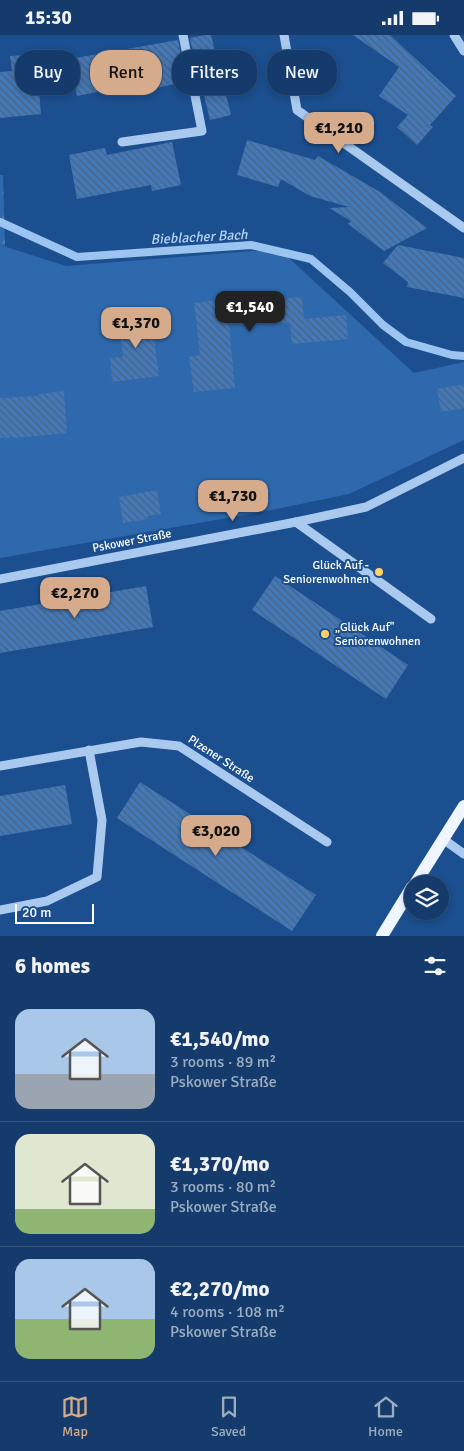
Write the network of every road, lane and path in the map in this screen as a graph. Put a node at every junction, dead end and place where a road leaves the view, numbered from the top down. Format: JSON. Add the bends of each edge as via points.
{"nodes":[{"id":1,"x":183,"y":35,"type":"edge"},
{"id":2,"x":284,"y":35,"type":"edge"},
{"id":3,"x":454,"y":35,"type":"edge"},
{"id":4,"x":464,"y":51,"type":"edge"},
{"id":5,"x":122,"y":142,"type":"dead end"},
{"id":6,"x":464,"y":228,"type":"edge"},
{"id":7,"x":464,"y":458,"type":"edge"},
{"id":8,"x":296,"y":523,"type":"junction"},
{"id":9,"x":0,"y":579,"type":"edge"},
{"id":10,"x":431,"y":619,"type":"dead end"},
{"id":11,"x":89,"y":750,"type":"junction"},
{"id":12,"x":0,"y":766,"type":"edge"},
{"id":13,"x":464,"y":806,"type":"edge"},
{"id":14,"x":443,"y":839,"type":"junction"},
{"id":15,"x":327,"y":842,"type":"dead end"},
{"id":16,"x":464,"y":854,"type":"edge"},
{"id":17,"x":421,"y":875,"type":"edge"},
{"id":18,"x":404,"y":900,"type":"edge"},
{"id":19,"x":0,"y":910,"type":"edge"},
{"id":20,"x":382,"y":936,"type":"edge"}],
"edges":[{"from":1,"to":5,"type":"street","via":[[202,131]]},
{"from":2,"to":6,"type":"street","via":[[297,110]]},
{"from":3,"to":4,"type":"street"},
{"from":7,"to":8,"type":"street","name":"Pskower Straße","via":[[366,507]]},
{"from":8,"to":9,"type":"street","name":"Pskower Straße"},
{"from":8,"to":10,"type":"street"},
{"from":11,"to":12,"type":"street","name":"Plzener Straße"},
{"from":11,"to":15,"type":"street","name":"Plzener Straße","via":[[140,742],[179,746]]},
{"from":11,"to":19,"type":"street","via":[[102,820],[97,877],[47,901]]},
{"from":13,"to":14,"type":"main road"},
{"from":14,"to":16,"type":"street"},
{"from":14,"to":17,"type":"main road"},
{"from":18,"to":20,"type":"main road"}]}
